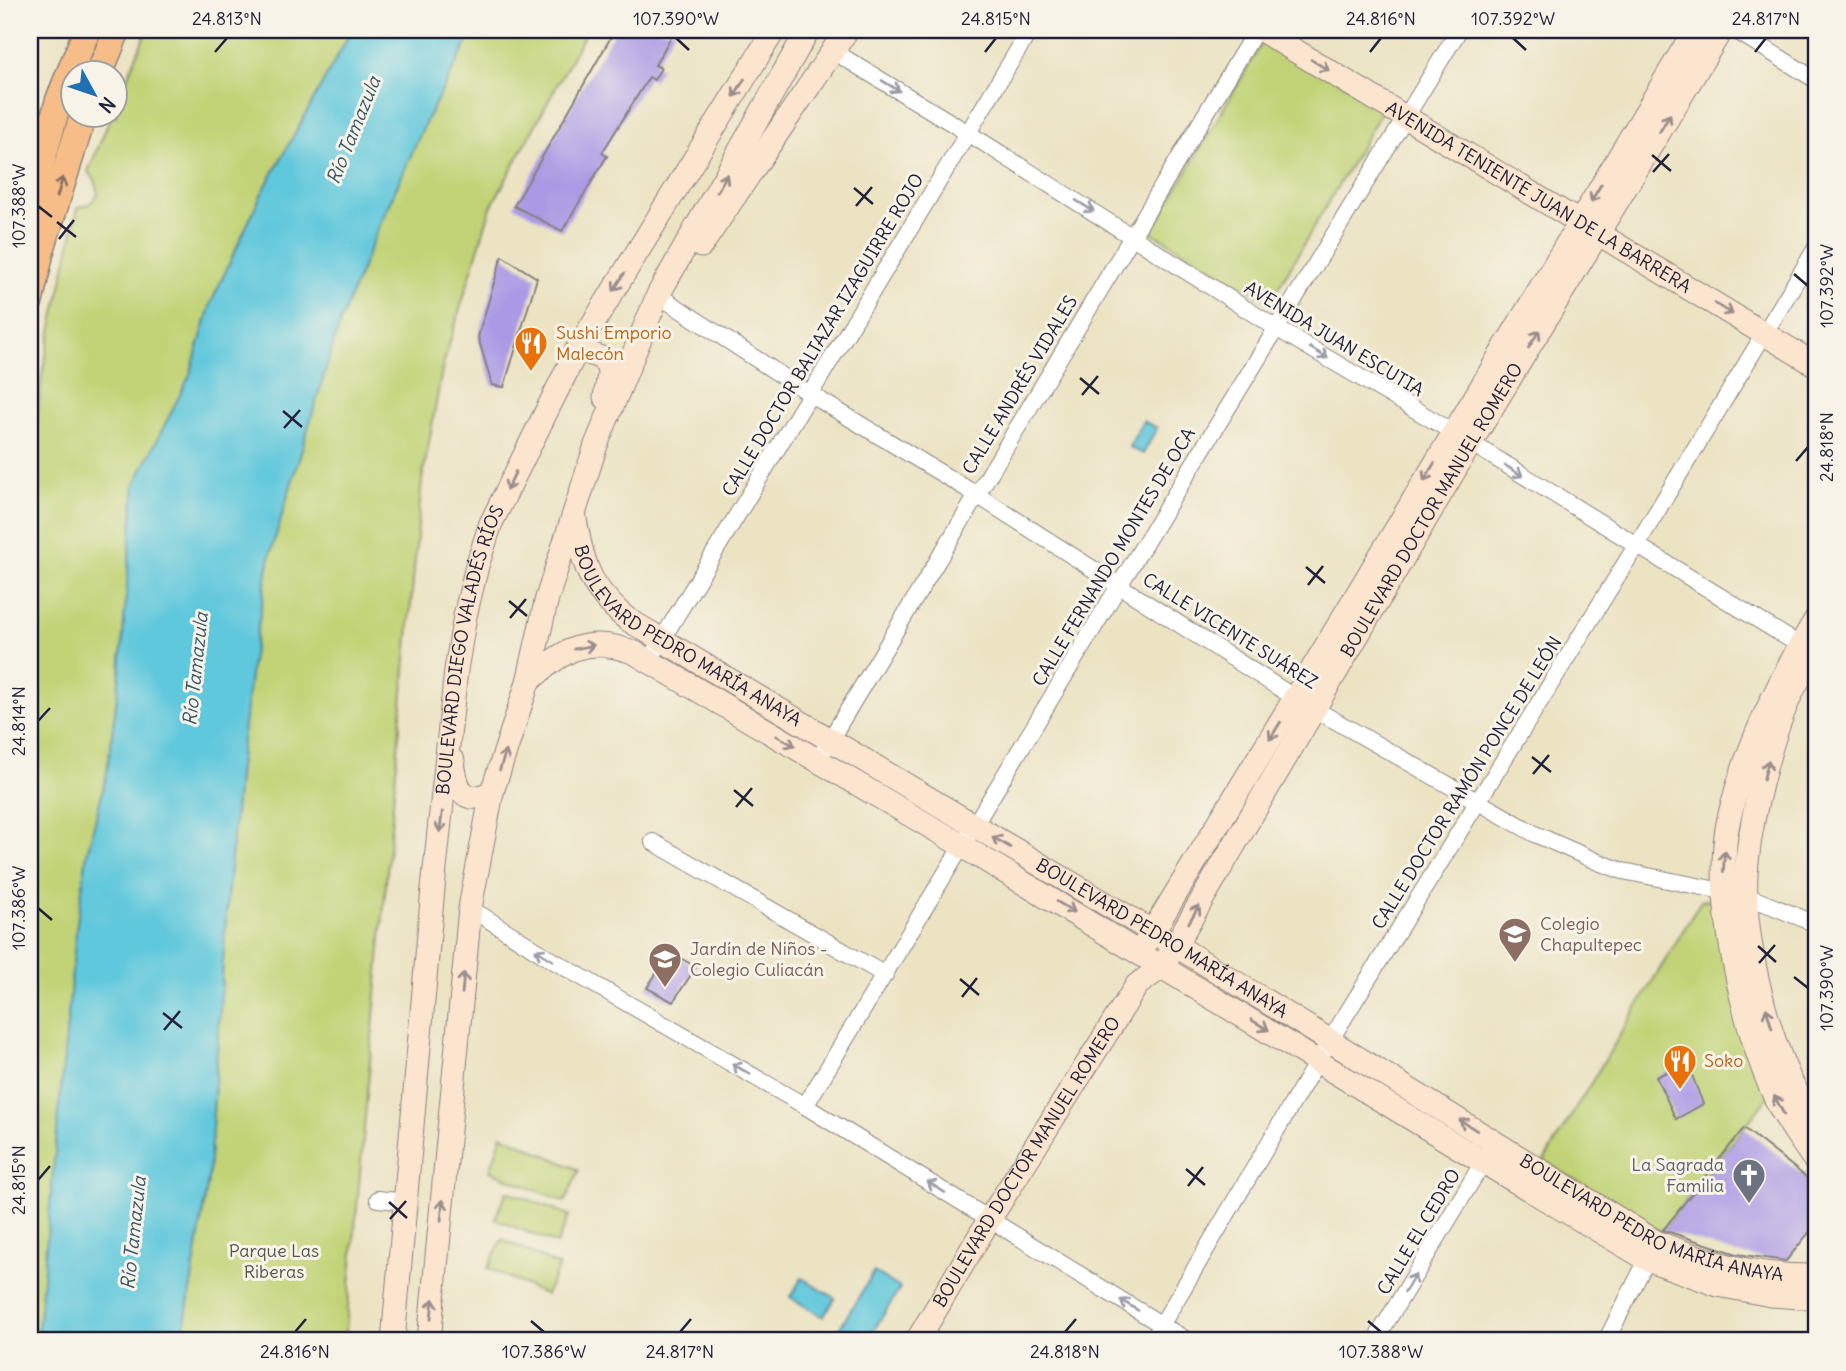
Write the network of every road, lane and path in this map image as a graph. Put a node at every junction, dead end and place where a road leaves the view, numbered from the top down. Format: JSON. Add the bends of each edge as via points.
{"nodes":[{"id":1,"x":88,"y":30,"type":"edge"},
{"id":2,"x":117,"y":30,"type":"edge"},
{"id":3,"x":774,"y":30,"type":"edge"},
{"id":4,"x":808,"y":30,"type":"edge"},
{"id":5,"x":847,"y":30,"type":"edge"},
{"id":6,"x":1030,"y":30,"type":"edge"},
{"id":7,"x":1259,"y":30,"type":"edge"},
{"id":8,"x":1459,"y":30,"type":"edge"},
{"id":9,"x":1695,"y":30,"type":"edge"},
{"id":10,"x":1721,"y":30,"type":"edge"},
{"id":11,"x":1735,"y":30,"type":"edge"},
{"id":12,"x":764,"y":40,"type":"edge"},
{"id":13,"x":833,"y":51,"type":"junction"},
{"id":14,"x":105,"y":60,"type":"edge"},
{"id":15,"x":1816,"y":80,"type":"edge"},
{"id":16,"x":1406,"y":116,"type":"junction"},
{"id":17,"x":79,"y":130,"type":"edge"},
{"id":18,"x":968,"y":133,"type":"junction"},
{"id":19,"x":30,"y":201,"type":"edge"},
{"id":20,"x":1579,"y":221,"type":"junction"},
{"id":21,"x":1600,"y":232,"type":"junction"},
{"id":22,"x":1132,"y":236,"type":"junction"},
{"id":23,"x":1816,"y":247,"type":"edge"},
{"id":24,"x":672,"y":270,"type":"junction"},
{"id":25,"x":658,"y":295,"type":"junction"},
{"id":26,"x":30,"y":300,"type":"edge"},
{"id":27,"x":1276,"y":328,"type":"junction"},
{"id":28,"x":1763,"y":332,"type":"junction"},
{"id":29,"x":578,"y":348,"type":"junction"},
{"id":30,"x":1816,"y":365,"type":"edge"},
{"id":31,"x":810,"y":394,"type":"junction"},
{"id":32,"x":1461,"y":438,"type":"junction"},
{"id":33,"x":596,"y":445,"type":"junction"},
{"id":34,"x":977,"y":495,"type":"junction"},
{"id":35,"x":574,"y":514,"type":"junction"},
{"id":36,"x":1636,"y":546,"type":"junction"},
{"id":37,"x":1120,"y":584,"type":"junction"},
{"id":38,"x":1816,"y":619,"type":"edge"},
{"id":39,"x":662,"y":640,"type":"junction"},
{"id":40,"x":1812,"y":652,"type":"edge"},
{"id":41,"x":649,"y":661,"type":"junction"},
{"id":42,"x":527,"y":682,"type":"junction"},
{"id":43,"x":1305,"y":703,"type":"junction"},
{"id":44,"x":450,"y":741,"type":"junction"},
{"id":45,"x":824,"y":750,"type":"junction"},
{"id":46,"x":492,"y":792,"type":"junction"},
{"id":47,"x":1478,"y":803,"type":"junction"},
{"id":48,"x":968,"y":836,"type":"junction"},
{"id":49,"x":653,"y":842,"type":"dead end"},
{"id":50,"x":1736,"y":894,"type":"junction"},
{"id":51,"x":470,"y":908,"type":"junction"},
{"id":52,"x":1816,"y":924,"type":"edge"},
{"id":53,"x":1152,"y":932,"type":"junction"},
{"id":54,"x":1175,"y":945,"type":"junction"},
{"id":55,"x":1140,"y":952,"type":"junction"},
{"id":56,"x":1163,"y":966,"type":"junction"},
{"id":57,"x":885,"y":975,"type":"junction"},
{"id":58,"x":1137,"y":985,"type":"junction"},
{"id":59,"x":1330,"y":1040,"type":"junction"},
{"id":60,"x":1318,"y":1060,"type":"junction"},
{"id":61,"x":805,"y":1106,"type":"junction"},
{"id":62,"x":1816,"y":1124,"type":"edge"},
{"id":63,"x":1495,"y":1142,"type":"junction"},
{"id":64,"x":1483,"y":1162,"type":"junction"},
{"id":65,"x":1816,"y":1162,"type":"edge"},
{"id":66,"x":378,"y":1199,"type":"dead end"},
{"id":67,"x":407,"y":1202,"type":"junction"},
{"id":68,"x":989,"y":1220,"type":"junction"},
{"id":69,"x":1652,"y":1250,"type":"junction"},
{"id":70,"x":1816,"y":1276,"type":"edge"},
{"id":71,"x":1816,"y":1298,"type":"edge"},
{"id":72,"x":1162,"y":1325,"type":"junction"},
{"id":73,"x":393,"y":1341,"type":"edge"},
{"id":74,"x":429,"y":1341,"type":"edge"},
{"id":75,"x":917,"y":1341,"type":"edge"},
{"id":76,"x":1152,"y":1341,"type":"edge"},
{"id":77,"x":1188,"y":1341,"type":"edge"},
{"id":78,"x":1375,"y":1341,"type":"edge"},
{"id":79,"x":1606,"y":1341,"type":"edge"}],
"edges":[{"from":1,"to":19,"type":"main road","via":[[59,100]]},
{"from":2,"to":14,"type":"main road"},
{"from":3,"to":12,"type":"street","name":"BOULEVARD DIEGO VALADÉS RÍOS"},
{"from":24,"to":4,"type":"street","one_way":true},
{"from":5,"to":13,"type":"street"},
{"from":6,"to":18,"type":"street","name":"CALLE DOCTOR BALTAZAR IZAGUIRRE ROJO"},
{"from":7,"to":16,"type":"street","name":"AVENIDA TENIENTE JUAN DE LA BARRERA","one_way":true},
{"from":7,"to":22,"type":"street","name":"CALLE ANDRÉS VIDALES"},
{"from":8,"to":16,"type":"street","name":"CALLE FERNANDO MONTES DE OCA"},
{"from":9,"to":20,"type":"street","name":"BOULEVARD DOCTOR MANUEL ROMERO","one_way":true},
{"from":21,"to":10,"type":"street","name":"BOULEVARD DOCTOR MANUEL ROMERO","one_way":true},
{"from":11,"to":15,"type":"street"},
{"from":12,"to":29,"type":"street","name":"BOULEVARD DIEGO VALADÉS RÍOS","one_way":true},
{"from":13,"to":18,"type":"street","name":"AVENIDA JUAN ESCUTIA","one_way":true},
{"from":13,"to":24,"type":"street","via":[[702,245]]},
{"from":16,"to":20,"type":"street","name":"AVENIDA TENIENTE JUAN DE LA BARRERA"},
{"from":16,"to":27,"type":"street","name":"CALLE FERNANDO MONTES DE OCA"},
{"from":26,"to":17,"type":"main road","one_way":true},
{"from":18,"to":22,"type":"street","name":"AVENIDA JUAN ESCUTIA","one_way":true},
{"from":18,"to":31,"type":"street","name":"CALLE DOCTOR BALTAZAR IZAGUIRRE ROJO"},
{"from":20,"to":21,"type":"street","name":"AVENIDA TENIENTE JUAN DE LA BARRERA"},
{"from":20,"to":32,"type":"street","name":"BOULEVARD DOCTOR MANUEL ROMERO"},
{"from":21,"to":28,"type":"street","name":"AVENIDA TENIENTE JUAN DE LA BARRERA","one_way":true},
{"from":32,"to":21,"type":"street","name":"BOULEVARD DOCTOR MANUEL ROMERO","one_way":true},
{"from":22,"to":27,"type":"street","name":"AVENIDA JUAN ESCUTIA"},
{"from":22,"to":34,"type":"street","name":"CALLE ANDRÉS VIDALES"},
{"from":23,"to":28,"type":"street","name":"CALLE DOCTOR RAMÓN PONCE DE LEÓN"},
{"from":24,"to":25,"type":"street"},
{"from":25,"to":31,"type":"street","name":"CALLE VICENTE SUÁREZ"},
{"from":25,"to":33,"type":"street"},
{"from":27,"to":32,"type":"street","name":"AVENIDA JUAN ESCUTIA","one_way":true},
{"from":27,"to":37,"type":"street","name":"CALLE FERNANDO MONTES DE OCA"},
{"from":28,"to":30,"type":"street","name":"AVENIDA TENIENTE JUAN DE LA BARRERA"},
{"from":28,"to":36,"type":"street","name":"CALLE DOCTOR RAMÓN PONCE DE LEÓN"},
{"from":29,"to":33,"type":"street","via":[[609,367]]},
{"from":29,"to":44,"type":"street","name":"BOULEVARD DIEGO VALADÉS RÍOS","one_way":true,"via":[[487,533],[465,616]]},
{"from":31,"to":34,"type":"street","name":"CALLE VICENTE SUÁREZ"},
{"from":31,"to":39,"type":"street","name":"CALLE DOCTOR BALTAZAR IZAGUIRRE ROJO"},
{"from":32,"to":36,"type":"street","name":"AVENIDA JUAN ESCUTIA","one_way":true},
{"from":32,"to":43,"type":"street","name":"BOULEVARD DOCTOR MANUEL ROMERO"},
{"from":33,"to":35,"type":"street"},
{"from":34,"to":37,"type":"street","name":"CALLE VICENTE SUÁREZ"},
{"from":34,"to":45,"type":"street","name":"CALLE ANDRÉS VIDALES"},
{"from":35,"to":39,"type":"street","name":"BOULEVARD PEDRO MARÍA ANAYA","via":[[584,561],[602,596],[627,619]]},
{"from":35,"to":42,"type":"street"},
{"from":36,"to":40,"type":"street","name":"AVENIDA JUAN ESCUTIA"},
{"from":36,"to":47,"type":"street","name":"CALLE DOCTOR RAMÓN PONCE DE LEÓN"},
{"from":37,"to":43,"type":"street","name":"CALLE VICENTE SUÁREZ"},
{"from":37,"to":48,"type":"street","name":"CALLE FERNANDO MONTES DE OCA"},
{"from":38,"to":40,"type":"street"},
{"from":39,"to":41,"type":"street","name":"CALLE DOCTOR BALTAZAR IZAGUIRRE ROJO"},
{"from":39,"to":45,"type":"street","name":"BOULEVARD PEDRO MARÍA ANAYA"},
{"from":50,"to":40,"type":"street","one_way":true,"via":[[1746,877],[1751,830],[1769,758],[1793,689]]},
{"from":42,"to":41,"type":"street","name":"BOULEVARD PEDRO MARÍA ANAYA","one_way":true,"via":[[560,654],[582,646],[622,648]]},
{"from":41,"to":45,"type":"street","name":"BOULEVARD PEDRO MARÍA ANAYA","one_way":true},
{"from":46,"to":42,"type":"street","one_way":true},
{"from":43,"to":47,"type":"street","name":"CALLE VICENTE SUÁREZ"},
{"from":43,"to":53,"type":"street","name":"BOULEVARD DOCTOR MANUEL ROMERO","one_way":true},
{"from":54,"to":43,"type":"street","name":"BOULEVARD DOCTOR MANUEL ROMERO","one_way":true},
{"from":44,"to":46,"type":"street","via":[[459,789],[469,797]]},
{"from":44,"to":67,"type":"street","name":"BOULEVARD DIEGO VALADÉS RÍOS","one_way":true},
{"from":45,"to":48,"type":"street","name":"BOULEVARD PEDRO MARÍA ANAYA"},
{"from":46,"to":51,"type":"street"},
{"from":47,"to":50,"type":"street","name":"CALLE VICENTE SUÁREZ","via":[[1535,834],[1623,871]]},
{"from":47,"to":59,"type":"street","name":"CALLE DOCTOR RAMÓN PONCE DE LEÓN"},
{"from":53,"to":48,"type":"street","name":"BOULEVARD PEDRO MARÍA ANAYA","one_way":true},
{"from":48,"to":55,"type":"street","name":"BOULEVARD PEDRO MARÍA ANAYA","one_way":true},
{"from":48,"to":57,"type":"street","name":"CALLE FERNANDO MONTES DE OCA"},
{"from":49,"to":57,"type":"street"},
{"from":50,"to":52,"type":"street","name":"CALLE VICENTE SUÁREZ"},
{"from":62,"to":50,"type":"street","one_way":true,"via":[[1786,1072]]},
{"from":65,"to":50,"type":"street","one_way":true,"via":[[1776,1100],[1759,1058],[1736,972]]},
{"from":61,"to":51,"type":"street","one_way":true},
{"from":74,"to":51,"type":"street","one_way":true},
{"from":53,"to":54,"type":"street","name":"BOULEVARD PEDRO MARÍA ANAYA"},
{"from":53,"to":55,"type":"street","name":"BOULEVARD DOCTOR MANUEL ROMERO"},
{"from":54,"to":56,"type":"street","name":"BOULEVARD DOCTOR MANUEL ROMERO"},
{"from":54,"to":59,"type":"street","name":"BOULEVARD PEDRO MARÍA ANAYA"},
{"from":55,"to":56,"type":"street","name":"BOULEVARD PEDRO MARÍA ANAYA"},
{"from":55,"to":58,"type":"street","name":"BOULEVARD DOCTOR MANUEL ROMERO"},
{"from":56,"to":58,"type":"street","name":"BOULEVARD DOCTOR MANUEL ROMERO"},
{"from":56,"to":60,"type":"street","name":"BOULEVARD PEDRO MARÍA ANAYA","one_way":true},
{"from":57,"to":61,"type":"street","name":"CALLE FERNANDO MONTES DE OCA"},
{"from":58,"to":68,"type":"street","name":"BOULEVARD DOCTOR MANUEL ROMERO"},
{"from":59,"to":60,"type":"street","name":"CALLE DOCTOR RAMÓN PONCE DE LEÓN"},
{"from":63,"to":59,"type":"street","name":"BOULEVARD PEDRO MARÍA ANAYA","one_way":true},
{"from":60,"to":64,"type":"street","name":"BOULEVARD PEDRO MARÍA ANAYA"},
{"from":60,"to":72,"type":"street","name":"CALLE DOCTOR RAMÓN PONCE DE LEÓN"},
{"from":68,"to":61,"type":"street","one_way":true},
{"from":63,"to":64,"type":"street","name":"CALLE EL CEDRO"},
{"from":63,"to":69,"type":"street","name":"BOULEVARD PEDRO MARÍA ANAYA"},
{"from":64,"to":69,"type":"street","name":"BOULEVARD PEDRO MARÍA ANAYA"},
{"from":78,"to":64,"type":"street","name":"CALLE EL CEDRO","one_way":true},
{"from":66,"to":67,"type":"street"},
{"from":67,"to":73,"type":"street","name":"BOULEVARD DIEGO VALADÉS RÍOS"},
{"from":72,"to":68,"type":"street","one_way":true},
{"from":68,"to":75,"type":"street","name":"BOULEVARD DOCTOR MANUEL ROMERO"},
{"from":69,"to":70,"type":"street","name":"BOULEVARD PEDRO MARÍA ANAYA","via":[[1742,1270]]},
{"from":69,"to":71,"type":"street","name":"BOULEVARD PEDRO MARÍA ANAYA","via":[[1718,1285]]},
{"from":69,"to":79,"type":"street"},
{"from":72,"to":76,"type":"street","name":"CALLE DOCTOR RAMÓN PONCE DE LEÓN"},
{"from":72,"to":77,"type":"street"}]}
